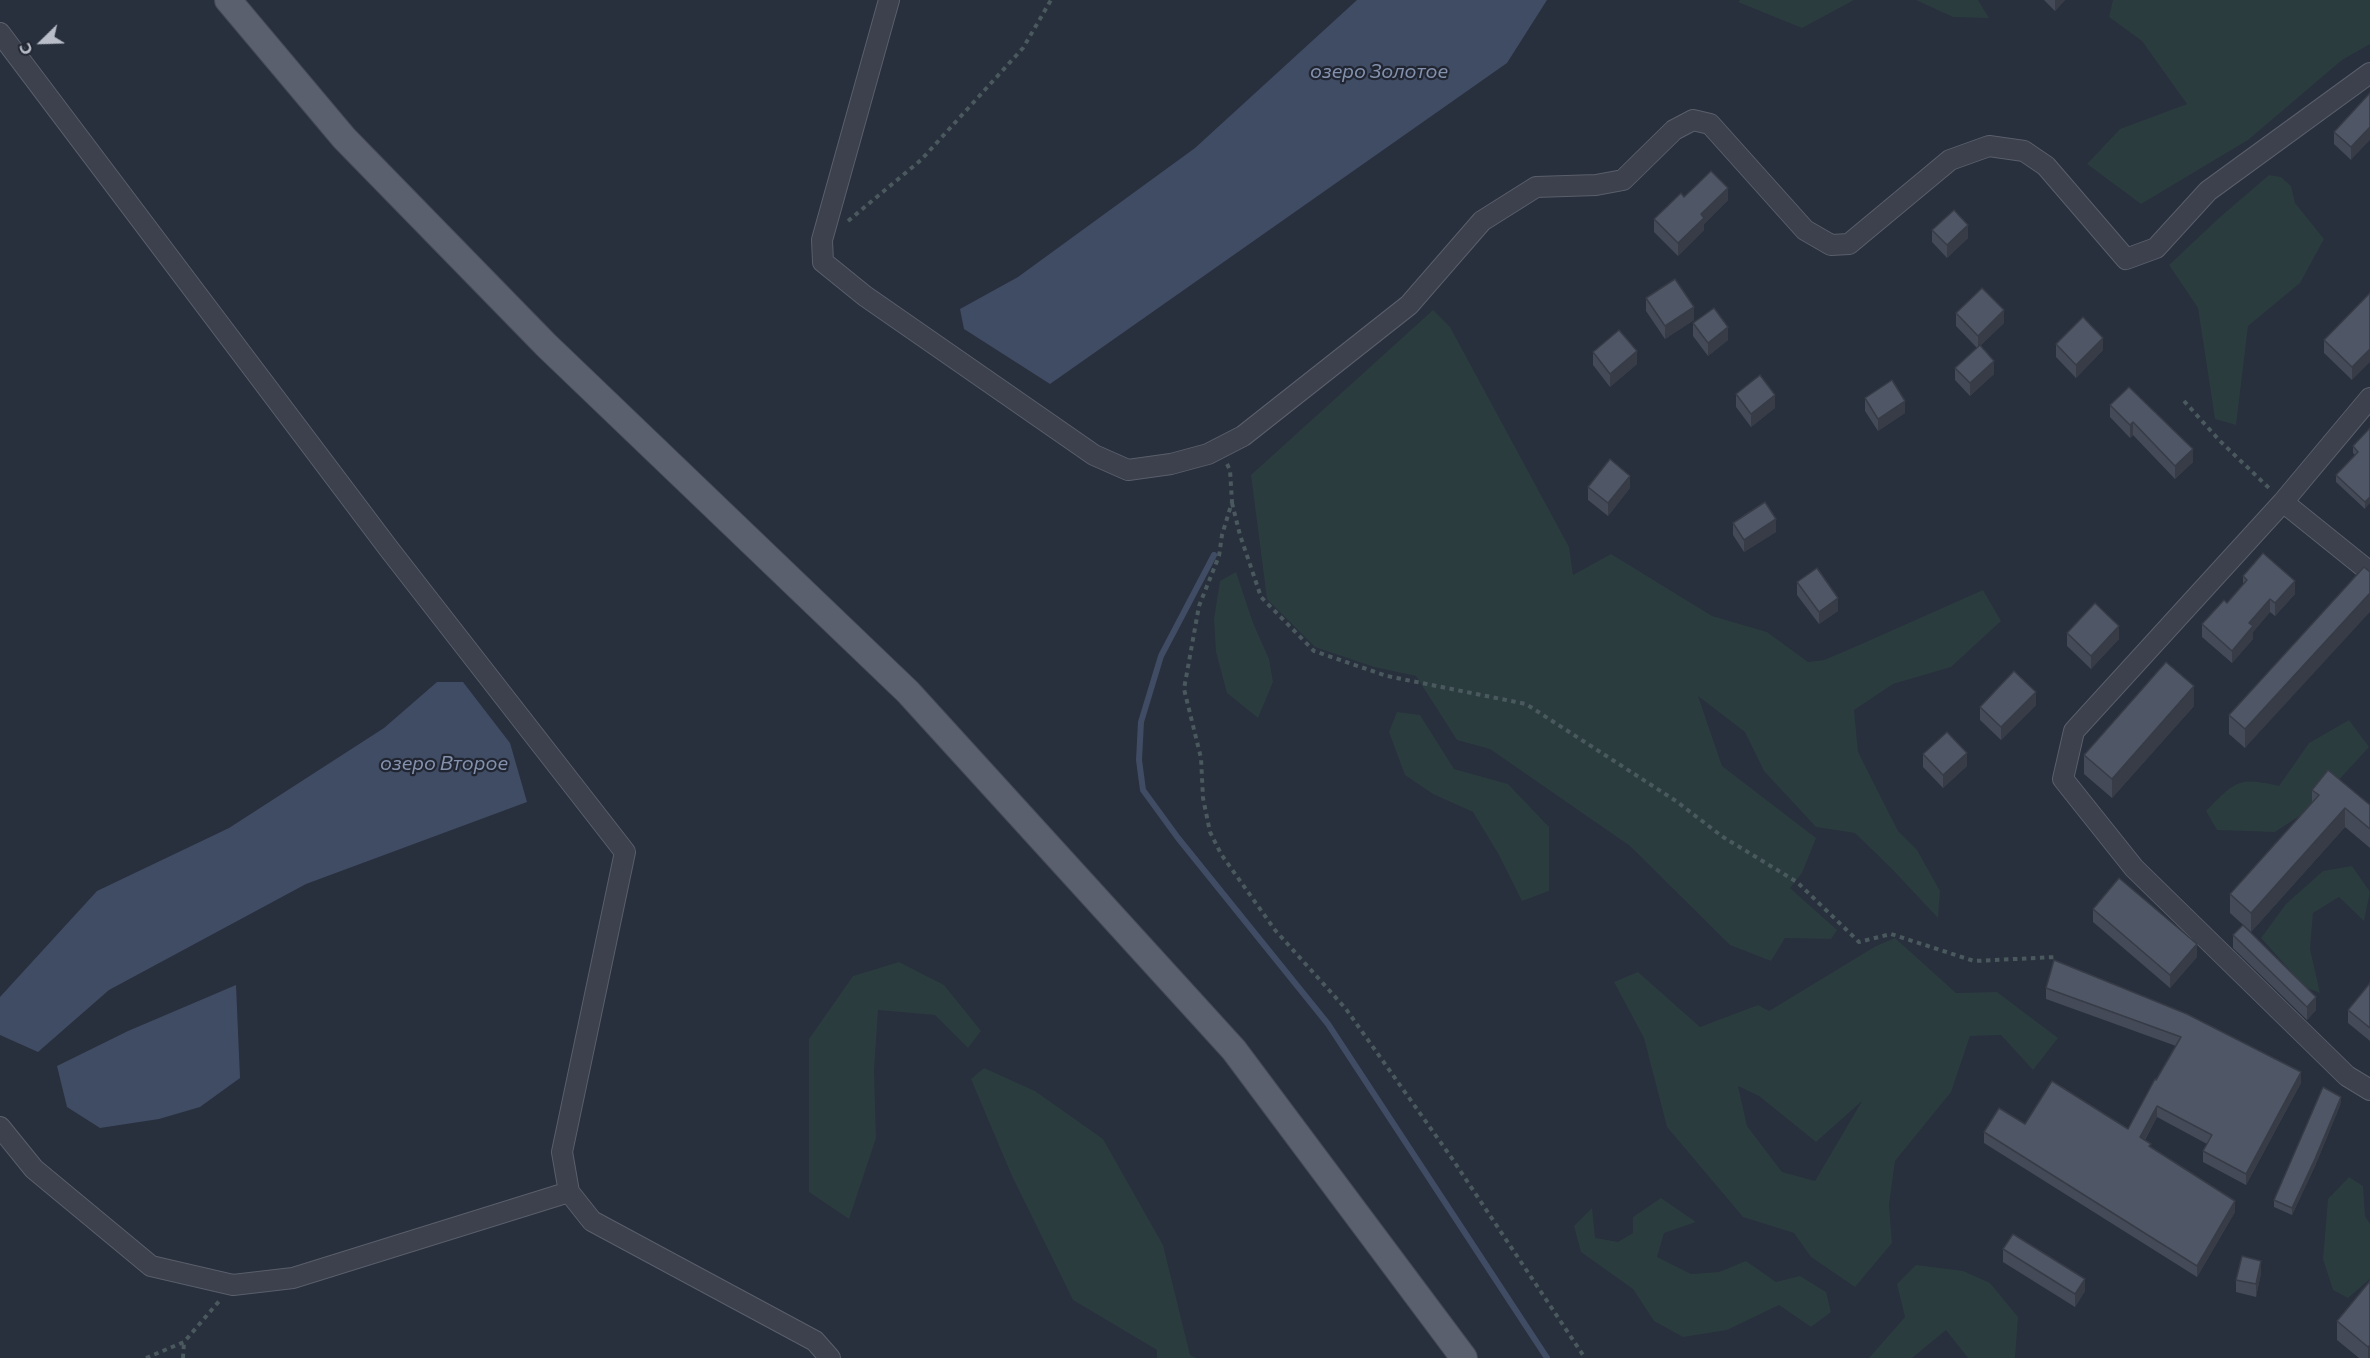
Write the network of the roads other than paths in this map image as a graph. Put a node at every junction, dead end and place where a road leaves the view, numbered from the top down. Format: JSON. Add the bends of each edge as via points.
{"nodes":[{"id":1,"x":228,"y":0,"type":"edge"},
{"id":2,"x":889,"y":0,"type":"edge"},
{"id":3,"x":0,"y":33,"type":"edge"},
{"id":4,"x":2370,"y":73,"type":"edge"},
{"id":5,"x":2370,"y":398,"type":"edge"},
{"id":6,"x":2283,"y":502,"type":"junction"},
{"id":7,"x":2370,"y":572,"type":"edge"},
{"id":8,"x":2370,"y":1090,"type":"edge"},
{"id":9,"x":0,"y":1127,"type":"edge"},
{"id":10,"x":569,"y":1192,"type":"junction"},
{"id":11,"x":830,"y":1358,"type":"edge"},
{"id":12,"x":1464,"y":1358,"type":"edge"}],
"edges":[{"from":1,"to":12,"type":"main road","via":[[344,138],[546,345],[908,692],[1234,1050]]},
{"from":2,"to":4,"type":"street","via":[[822,240],[823,262],[865,297],[1094,455],[1128,470],[1208,454],[1243,436],[1409,305],[1482,221],[1536,187],[1623,180],[1674,130],[1693,120],[1710,124],[1805,230],[1831,245],[1849,244],[1950,160],[1989,146],[2024,152],[2046,166],[2126,259],[2156,248],[2208,191]]},
{"from":3,"to":10,"type":"street","via":[[389,549],[625,852],[562,1152]]},
{"from":5,"to":6,"type":"street"},
{"from":6,"to":7,"type":"street"},
{"from":6,"to":8,"type":"street","via":[[2074,731],[2064,779],[2134,868],[2347,1077]]},
{"from":9,"to":10,"type":"street","via":[[34,1169],[151,1266],[233,1285],[293,1278]]},
{"from":10,"to":11,"type":"street","via":[[592,1221],[815,1341]]}]}
